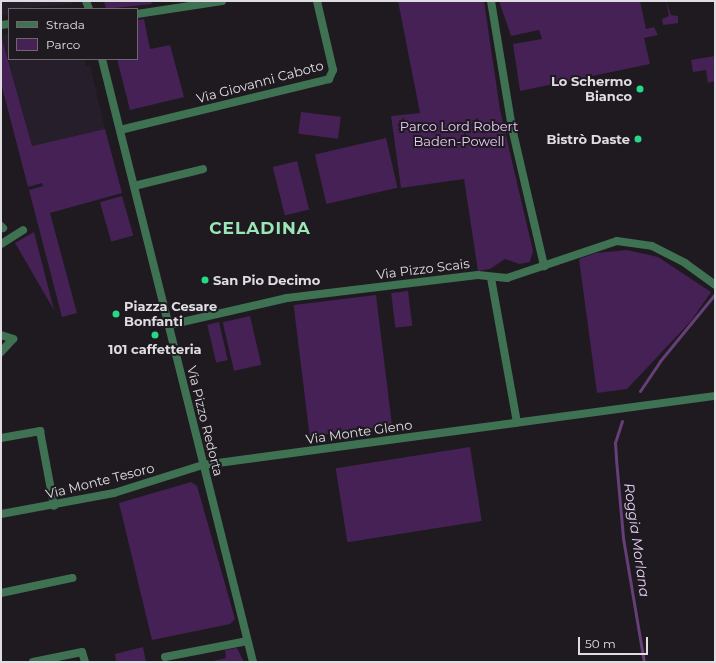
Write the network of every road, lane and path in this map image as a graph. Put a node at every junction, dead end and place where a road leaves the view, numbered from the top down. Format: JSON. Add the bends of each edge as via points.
{"nodes":[{"id":1,"x":222,"y":1,"type":"edge"},
{"id":2,"x":317,"y":1,"type":"edge"},
{"id":3,"x":491,"y":1,"type":"edge"},
{"id":4,"x":138,"y":14,"type":"edge"},
{"id":5,"x":102,"y":60,"type":"edge"},
{"id":6,"x":120,"y":130,"type":"junction"},
{"id":7,"x":203,"y":169,"type":"dead end"},
{"id":8,"x":134,"y":186,"type":"junction"},
{"id":9,"x":23,"y":230,"type":"dead end"},
{"id":10,"x":1,"y":244,"type":"edge"},
{"id":11,"x":544,"y":266,"type":"junction"},
{"id":12,"x":491,"y":278,"type":"junction"},
{"id":13,"x":714,"y":283,"type":"edge"},
{"id":14,"x":169,"y":324,"type":"junction"},
{"id":15,"x":1,"y":335,"type":"edge"},
{"id":16,"x":1,"y":352,"type":"edge"},
{"id":17,"x":715,"y":396,"type":"edge"},
{"id":18,"x":517,"y":423,"type":"junction"},
{"id":19,"x":1,"y":438,"type":"edge"},
{"id":20,"x":204,"y":465,"type":"junction"},
{"id":21,"x":54,"y":506,"type":"junction"},
{"id":22,"x":1,"y":514,"type":"edge"},
{"id":23,"x":72,"y":578,"type":"dead end"},
{"id":24,"x":1,"y":593,"type":"edge"},
{"id":25,"x":247,"y":641,"type":"junction"},
{"id":26,"x":165,"y":657,"type":"dead end"},
{"id":27,"x":33,"y":662,"type":"edge"},
{"id":28,"x":85,"y":662,"type":"edge"},
{"id":29,"x":253,"y":662,"type":"edge"}],
"edges":[{"from":1,"to":4,"type":"street"},
{"from":2,"to":6,"type":"street","name":"Via Giovanni Caboto","via":[[332,63],[332,75],[329,79]]},
{"from":3,"to":11,"type":"street","via":[[512,128]]},
{"from":5,"to":6,"type":"street","name":"Via Pizzo Redorta"},
{"from":6,"to":8,"type":"street","name":"Via Pizzo Redorta"},
{"from":7,"to":8,"type":"street"},
{"from":8,"to":14,"type":"street","name":"Via Pizzo Redorta"},
{"from":9,"to":10,"type":"street"},
{"from":11,"to":12,"type":"street","name":"Via Pizzo Scais","via":[[507,278]]},
{"from":11,"to":13,"type":"street","name":"Via Pizzo Scais","via":[[604,244],[636,241],[685,263]]},
{"from":12,"to":14,"type":"street","name":"Via Pizzo Scais","via":[[478,275],[287,298]]},
{"from":12,"to":18,"type":"street"},
{"from":14,"to":20,"type":"street","name":"Via Pizzo Redorta"},
{"from":15,"to":16,"type":"street","via":[[13,339]]},
{"from":17,"to":18,"type":"street","name":"Via Monte Gleno"},
{"from":18,"to":20,"type":"street","name":"Via Monte Gleno"},
{"from":19,"to":21,"type":"street","via":[[40,432]]},
{"from":20,"to":21,"type":"street","name":"Via Monte Tesoro","via":[[114,492]]},
{"from":20,"to":25,"type":"street","name":"Via Pizzo Redorta"},
{"from":21,"to":22,"type":"street","name":"Via Monte Tesoro"},
{"from":23,"to":24,"type":"street"},
{"from":25,"to":26,"type":"street"},
{"from":25,"to":29,"type":"street","name":"Via Pizzo Redorta"},
{"from":27,"to":28,"type":"street","via":[[82,652]]}]}
